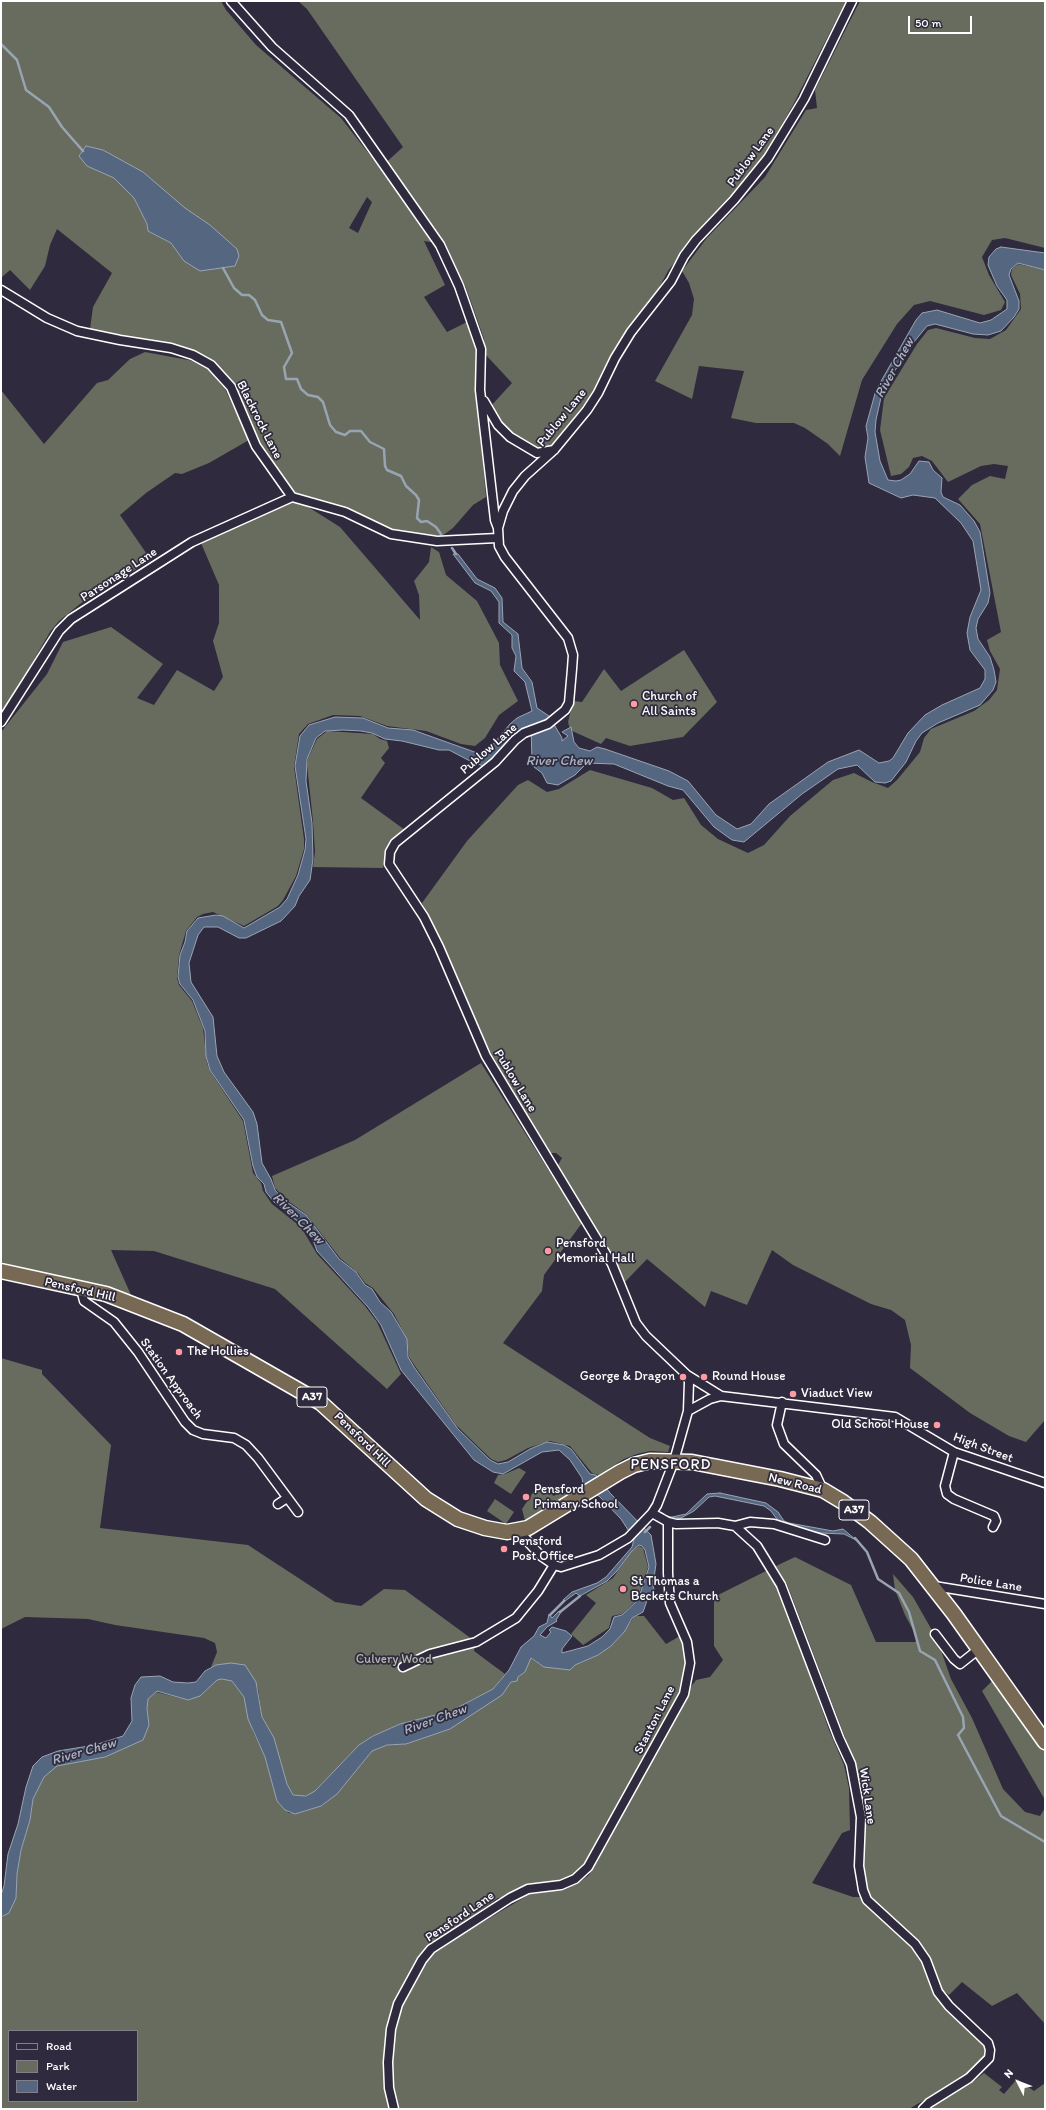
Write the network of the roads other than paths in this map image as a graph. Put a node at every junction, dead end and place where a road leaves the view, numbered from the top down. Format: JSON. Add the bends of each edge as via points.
{"nodes":[{"id":1,"x":231,"y":1,"type":"edge"},
{"id":2,"x":852,"y":1,"type":"edge"},
{"id":3,"x":1,"y":290,"type":"edge"},
{"id":4,"x":480,"y":390,"type":"junction"},
{"id":5,"x":554,"y":450,"type":"junction"},
{"id":6,"x":292,"y":497,"type":"junction"},
{"id":7,"x":498,"y":528,"type":"junction"},
{"id":8,"x":497,"y":538,"type":"junction"},
{"id":9,"x":1,"y":722,"type":"edge"},
{"id":10,"x":1,"y":1271,"type":"edge"},
{"id":11,"x":81,"y":1289,"type":"junction"},
{"id":12,"x":687,"y":1375,"type":"junction"},
{"id":13,"x":721,"y":1396,"type":"junction"},
{"id":14,"x":782,"y":1402,"type":"junction"},
{"id":15,"x":688,"y":1411,"type":"junction"},
{"id":16,"x":954,"y":1452,"type":"junction"},
{"id":17,"x":674,"y":1461,"type":"junction"},
{"id":18,"x":1045,"y":1483,"type":"edge"},
{"id":19,"x":823,"y":1490,"type":"junction"},
{"id":20,"x":288,"y":1498,"type":"junction"},
{"id":21,"x":278,"y":1504,"type":"dead end"},
{"id":22,"x":298,"y":1512,"type":"dead end"},
{"id":23,"x":652,"y":1514,"type":"junction"},
{"id":24,"x":668,"y":1522,"type":"junction"},
{"id":25,"x":735,"y":1526,"type":"junction"},
{"id":26,"x":993,"y":1527,"type":"dead end"},
{"id":27,"x":520,"y":1531,"type":"junction"},
{"id":28,"x":825,"y":1540,"type":"dead end"},
{"id":29,"x":554,"y":1565,"type":"junction"},
{"id":30,"x":934,"y":1586,"type":"junction"},
{"id":31,"x":1045,"y":1604,"type":"edge"},
{"id":32,"x":935,"y":1634,"type":"dead end"},
{"id":33,"x":979,"y":1649,"type":"junction"},
{"id":34,"x":403,"y":1667,"type":"dead end"},
{"id":35,"x":1045,"y":1742,"type":"edge"},
{"id":36,"x":601,"y":1844,"type":"joint"},
{"id":37,"x":394,"y":2109,"type":"edge"},
{"id":38,"x":923,"y":2109,"type":"edge"}],
"edges":[{"from":1,"to":4,"type":"street","via":[[272,47],[349,115],[440,245],[459,286],[481,349]]},
{"from":2,"to":5,"type":"street","name":"Publow Lane","via":[[804,99],[768,158],[684,256],[671,281],[615,358],[598,393]]},
{"from":3,"to":6,"type":"street","name":"Blackrock Lane","via":[[47,318],[77,331],[171,348],[193,355],[211,365],[231,387],[256,446]]},
{"from":4,"to":5,"type":"street","via":[[498,425],[510,437],[537,453]]},
{"from":4,"to":7,"type":"street"},
{"from":5,"to":7,"type":"street","name":"Publow Lane","via":[[525,476],[513,491]]},
{"from":6,"to":8,"type":"street","via":[[345,512],[391,534],[437,541]]},
{"from":6,"to":9,"type":"street","name":"Parsonage Lane","via":[[192,542],[72,619],[59,631]]},
{"from":7,"to":8,"type":"street","name":"Publow Lane"},
{"from":8,"to":12,"type":"street","name":"Publow Lane","via":[[505,557],[568,638],[573,656],[569,703],[561,715],[548,724],[524,733],[495,762],[395,843],[390,852],[389,864],[424,917],[440,947],[486,1056],[612,1264],[636,1323]]},
{"from":10,"to":11,"type":"highway","name":"Pensford Hill","number":"A37"},
{"from":11,"to":20,"type":"street","name":"Station Approach","via":[[84,1301],[114,1322],[138,1352],[185,1422],[193,1430],[203,1434],[234,1438],[246,1445]]},
{"from":11,"to":27,"type":"highway","name":"Pensford Hill","number":"A37","via":[[114,1297],[183,1324],[304,1392],[338,1417],[417,1492],[458,1519],[493,1531]]},
{"from":12,"to":13,"type":"street","name":"High Street"},
{"from":12,"to":15,"type":"street","via":[[690,1395]]},
{"from":13,"to":14,"type":"street","name":"High Street"},
{"from":13,"to":15,"type":"street"},
{"from":14,"to":16,"type":"street","name":"High Street","via":[[896,1416]]},
{"from":14,"to":19,"type":"street","via":[[778,1425],[784,1444],[816,1475]]},
{"from":15,"to":17,"type":"street"},
{"from":16,"to":18,"type":"street","name":"High Street"},
{"from":16,"to":26,"type":"street","via":[[945,1486],[947,1494],[994,1516],[996,1521]]},
{"from":17,"to":19,"type":"highway","name":"New Road","number":"A37","via":[[730,1469]]},
{"from":17,"to":23,"type":"street"},
{"from":17,"to":27,"type":"highway","name":"New Road","number":"A37","via":[[643,1462],[628,1468],[536,1525]]},
{"from":19,"to":30,"type":"highway","name":"New Road","number":"A37","via":[[886,1534]]},
{"from":20,"to":21,"type":"street"},
{"from":20,"to":22,"type":"street","name":"Station Approach"},
{"from":23,"to":24,"type":"street"},
{"from":23,"to":29,"type":"street","via":[[628,1538],[599,1555],[570,1565]]},
{"from":24,"to":25,"type":"street"},
{"from":24,"to":36,"type":"street","name":"Stanton Lane","via":[[670,1602],[687,1642],[690,1662],[684,1694]]},
{"from":25,"to":28,"type":"street","via":[[750,1522],[774,1524]]},
{"from":25,"to":38,"type":"street","name":"Wick Lane","via":[[757,1546],[782,1585],[850,1764],[861,1817],[859,1866],[867,1900],[915,1944],[926,1960],[938,1992],[988,2043],[989,2058],[968,2078],[929,2102]]},
{"from":27,"to":29,"type":"street","via":[[528,1543]]},
{"from":29,"to":34,"type":"street","via":[[538,1591],[516,1618],[476,1642],[430,1654]]},
{"from":30,"to":31,"type":"street","name":"Police Lane"},
{"from":30,"to":33,"type":"highway","name":"New Road","number":"A37"},
{"from":32,"to":33,"type":"street","via":[[960,1664]]},
{"from":33,"to":35,"type":"highway","name":"New Road","number":"A37"},
{"from":36,"to":37,"type":"street","name":"Pensford Lane","via":[[588,1867],[575,1879],[561,1885],[528,1889],[510,1898],[431,1949],[422,1960],[398,2004],[391,2029],[388,2062],[389,2088]]}]}
